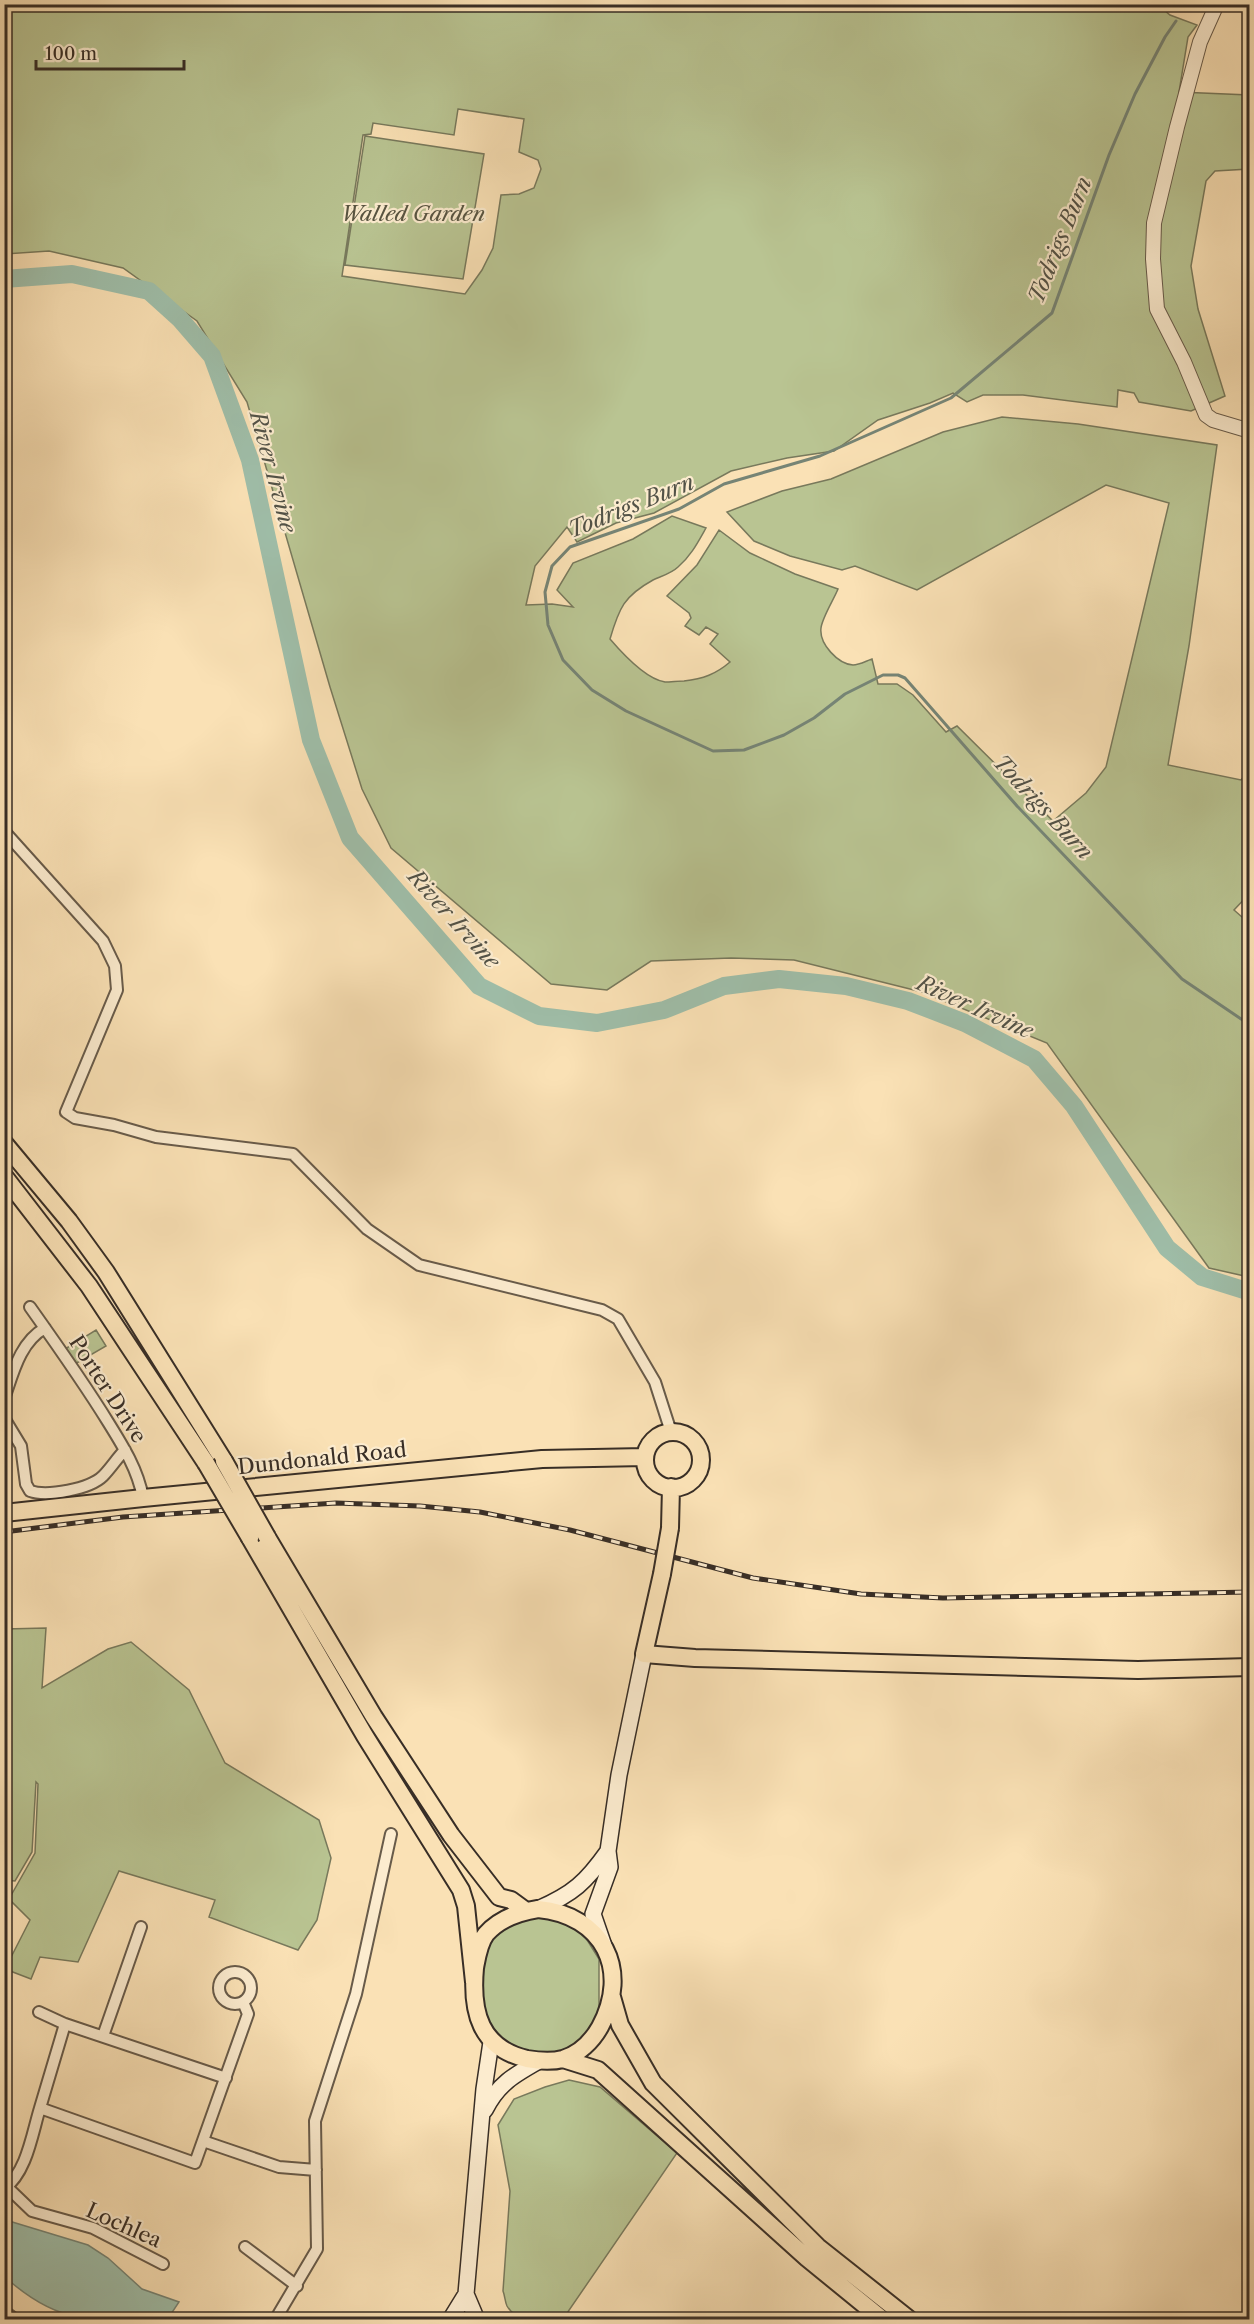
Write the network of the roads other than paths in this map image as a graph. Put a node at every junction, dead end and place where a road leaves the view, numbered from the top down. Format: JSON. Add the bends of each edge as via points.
{"nodes":[{"id":1,"x":1217,"y":4,"type":"edge"},
{"id":2,"x":1250,"y":430,"type":"edge"},
{"id":3,"x":4,"y":831,"type":"edge"},
{"id":4,"x":4,"y":1143,"type":"edge"},
{"id":5,"x":4,"y":1176,"type":"edge"},
{"id":6,"x":30,"y":1307,"type":"dead end"},
{"id":7,"x":45,"y":1328,"type":"junction"},
{"id":8,"x":4,"y":1399,"type":"edge"},
{"id":9,"x":4,"y":1418,"type":"edge"},
{"id":10,"x":671,"y":1432,"type":"junction"},
{"id":11,"x":125,"y":1450,"type":"junction"},
{"id":12,"x":645,"y":1457,"type":"junction"},
{"id":13,"x":671,"y":1487,"type":"junction"},
{"id":14,"x":143,"y":1498,"type":"junction"},
{"id":15,"x":4,"y":1513,"type":"edge"},
{"id":16,"x":259,"y":1537,"type":"junction"},
{"id":17,"x":644,"y":1654,"type":"junction"},
{"id":18,"x":1250,"y":1668,"type":"edge"},
{"id":19,"x":392,"y":1834,"type":"dead end"},
{"id":20,"x":608,"y":1851,"type":"junction"},
{"id":21,"x":532,"y":1910,"type":"junction"},
{"id":22,"x":141,"y":1927,"type":"dead end"},
{"id":23,"x":605,"y":1948,"type":"junction"},
{"id":24,"x":474,"y":1982,"type":"junction"},
{"id":25,"x":612,"y":1997,"type":"junction"},
{"id":26,"x":243,"y":2002,"type":"dead end"},
{"id":27,"x":39,"y":2012,"type":"dead end"},
{"id":28,"x":65,"y":2024,"type":"junction"},
{"id":29,"x":103,"y":2036,"type":"junction"},
{"id":30,"x":491,"y":2042,"type":"junction"},
{"id":31,"x":563,"y":2059,"type":"junction"},
{"id":32,"x":539,"y":2061,"type":"junction"},
{"id":33,"x":226,"y":2078,"type":"junction"},
{"id":34,"x":40,"y":2108,"type":"junction"},
{"id":35,"x":482,"y":2118,"type":"junction"},
{"id":36,"x":203,"y":2141,"type":"junction"},
{"id":37,"x":316,"y":2170,"type":"junction"},
{"id":38,"x":6,"y":2188,"type":"edge"},
{"id":39,"x":245,"y":2247,"type":"dead end"},
{"id":40,"x":163,"y":2264,"type":"dead end"},
{"id":41,"x":297,"y":2286,"type":"junction"},
{"id":42,"x":466,"y":2294,"type":"junction"},
{"id":43,"x":4,"y":2311,"type":"edge"},
{"id":44,"x":16,"y":2319,"type":"edge"},
{"id":45,"x":275,"y":2319,"type":"edge"},
{"id":46,"x":450,"y":2319,"type":"edge"},
{"id":47,"x":477,"y":2319,"type":"edge"},
{"id":48,"x":883,"y":2319,"type":"edge"},
{"id":49,"x":910,"y":2319,"type":"edge"}],
"edges":[{"from":1,"to":2,"type":"street","via":[[1200,42],[1178,127],[1154,223],[1153,259],[1157,309],[1206,415]]},
{"from":3,"to":10,"type":"street","via":[[102,941],[115,966],[117,990],[66,1112],[75,1118],[156,1137],[293,1154],[367,1229],[419,1264],[602,1310],[618,1319],[655,1382]]},
{"from":4,"to":16,"type":"main road","bridge":true,"via":[[106,1272],[224,1461]]},
{"from":5,"to":16,"type":"main road","bridge":true,"via":[[89,1286]]},
{"from":6,"to":7,"type":"street","name":"Porter Drive"},
{"from":7,"to":8,"type":"street","via":[[33,1335],[24,1350]]},
{"from":7,"to":11,"type":"street","name":"Porter Drive"},
{"from":9,"to":11,"type":"street","via":[[21,1446],[26,1484],[30,1491],[40,1495],[92,1485]]},
{"from":10,"to":12,"type":"main road","via":[[654,1439]]},
{"from":10,"to":13,"type":"main road","via":[[691,1438],[701,1456],[696,1476],[687,1484]]},
{"from":11,"to":14,"type":"street","name":"Porter Drive","via":[[141,1483]]},
{"from":12,"to":13,"type":"main road","via":[[652,1478]]},
{"from":12,"to":14,"type":"main road","name":"Dundonald Road","via":[[542,1459]]},
{"from":13,"to":17,"type":"main road","bridge":true,"via":[[670,1528]]},
{"from":14,"to":15,"type":"main road","name":"Dundonald Road"},
{"from":16,"to":21,"type":"main road","via":[[451,1835],[499,1897]]},
{"from":16,"to":24,"type":"main road","via":[[365,1736],[461,1890]]},
{"from":17,"to":18,"type":"main road","via":[[1138,1670]]},
{"from":17,"to":20,"type":"main road"},
{"from":19,"to":37,"type":"street","via":[[356,1994],[315,2121]]},
{"from":20,"to":21,"type":"main road","via":[[593,1872],[564,1898]]},
{"from":20,"to":23,"type":"main road","via":[[610,1867],[593,1914]]},
{"from":21,"to":23,"type":"main road","via":[[570,1916],[596,1934]]},
{"from":21,"to":24,"type":"main road","via":[[501,1921],[485,1935],[477,1955]]},
{"from":22,"to":29,"type":"street"},
{"from":23,"to":25,"type":"main road","via":[[614,1975]]},
{"from":24,"to":30,"type":"main road","via":[[478,2021]]},
{"from":25,"to":31,"type":"main road","via":[[596,2033],[582,2050]]},
{"from":25,"to":49,"type":"main road","via":[[620,2025],[652,2083],[818,2247]]},
{"from":26,"to":33,"type":"street","via":[[248,2014]]},
{"from":27,"to":28,"type":"street"},
{"from":28,"to":29,"type":"street"},
{"from":28,"to":34,"type":"street"},
{"from":29,"to":33,"type":"street"},
{"from":30,"to":32,"type":"main road","via":[[511,2055]]},
{"from":30,"to":35,"type":"main road"},
{"from":31,"to":32,"type":"main road"},
{"from":31,"to":48,"type":"main road","via":[[598,2070],[807,2258]]},
{"from":32,"to":35,"type":"main road","via":[[510,2078],[492,2097]]},
{"from":33,"to":36,"type":"street"},
{"from":34,"to":36,"type":"street","via":[[195,2163]]},
{"from":34,"to":38,"type":"street","via":[[23,2163]]},
{"from":35,"to":42,"type":"main road"},
{"from":36,"to":37,"type":"street","via":[[279,2167]]},
{"from":37,"to":41,"type":"street","via":[[317,2249]]},
{"from":38,"to":40,"type":"street","name":"Lochlea","via":[[32,2211],[93,2228]]},
{"from":39,"to":41,"type":"street"},
{"from":41,"to":45,"type":"street"},
{"from":42,"to":46,"type":"main road"},
{"from":42,"to":47,"type":"main road"},
{"from":43,"to":44,"type":"street"}]}
